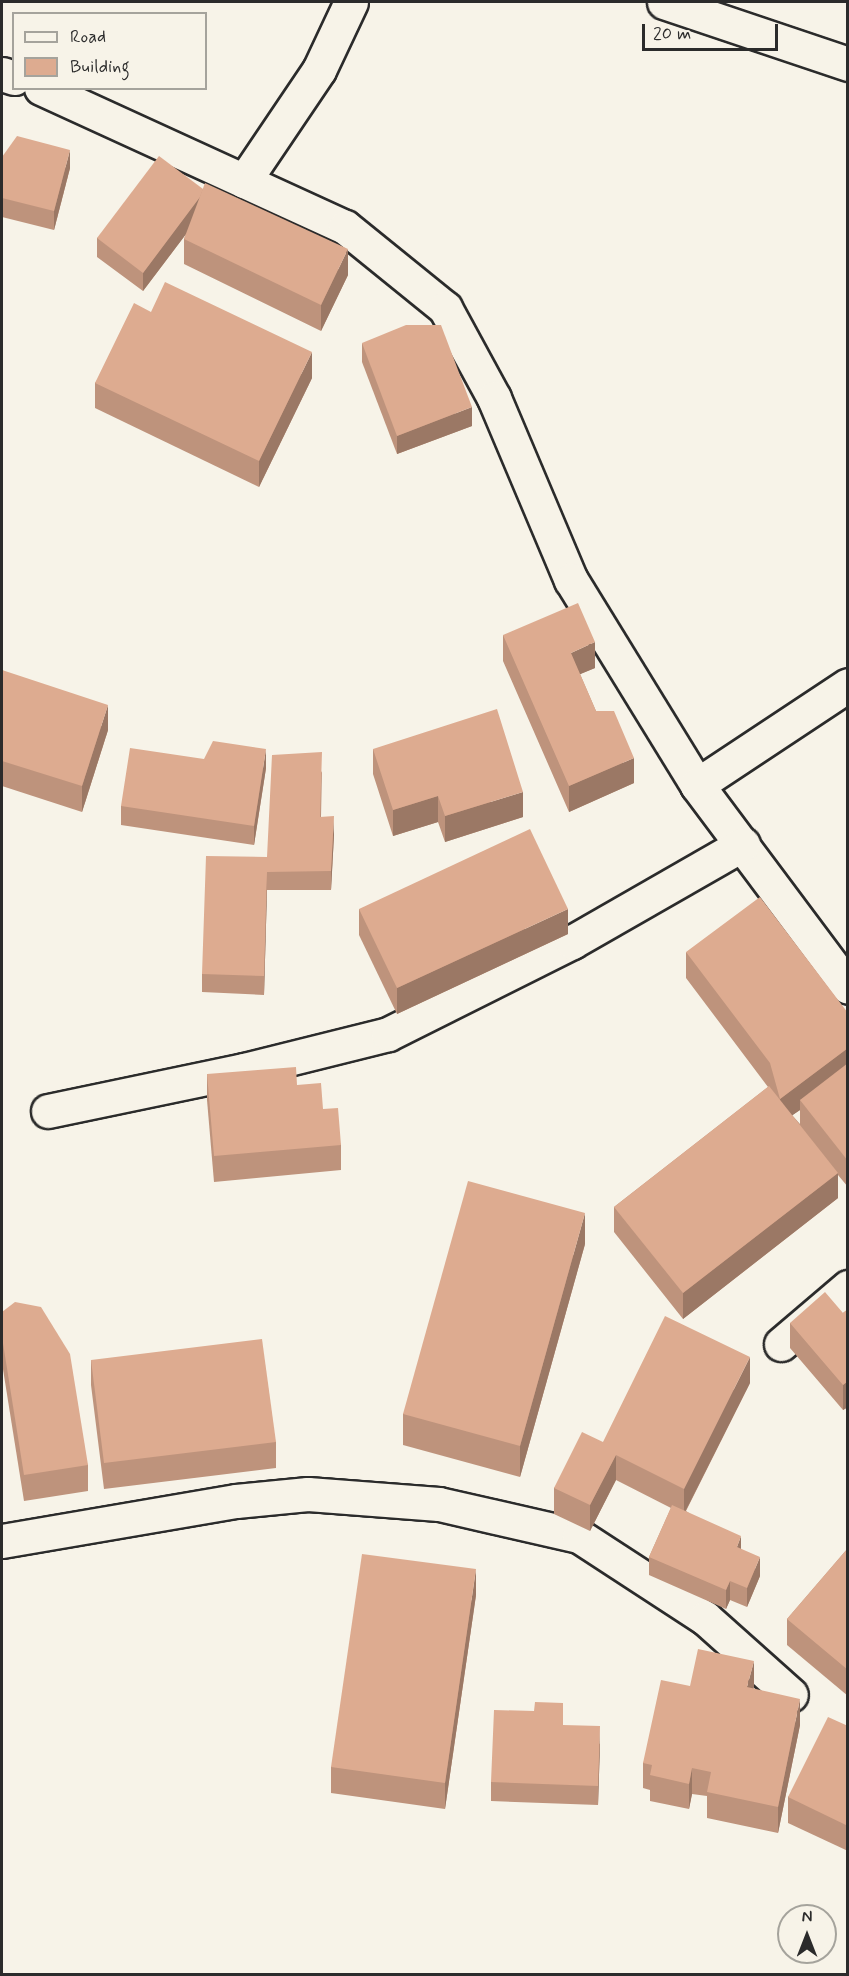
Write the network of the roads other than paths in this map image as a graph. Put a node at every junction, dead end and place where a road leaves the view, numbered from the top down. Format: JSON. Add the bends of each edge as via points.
{"nodes":[{"id":1,"x":351,"y":2,"type":"edge"},
{"id":2,"x":664,"y":2,"type":"edge"},
{"id":3,"x":848,"y":64,"type":"edge"},
{"id":4,"x":45,"y":90,"type":"edge"},
{"id":5,"x":244,"y":181,"type":"junction"},
{"id":6,"x":848,"y":685,"type":"edge"},
{"id":7,"x":697,"y":785,"type":"junction"},
{"id":8,"x":743,"y":844,"type":"junction"},
{"id":9,"x":848,"y":987,"type":"edge"},
{"id":10,"x":48,"y":1111,"type":"dead end"},
{"id":11,"x":848,"y":1287,"type":"edge"},
{"id":12,"x":781,"y":1344,"type":"dead end"},
{"id":13,"x":2,"y":1541,"type":"edge"},
{"id":14,"x":790,"y":1695,"type":"edge"}],
"edges":[{"from":1,"to":5,"type":"street","via":[[319,70]]},
{"from":2,"to":3,"type":"street"},
{"from":4,"to":5,"type":"street"},
{"from":5,"to":7,"type":"street","via":[[345,227],[446,308],[494,398],[571,580]]},
{"from":6,"to":7,"type":"street"},
{"from":7,"to":8,"type":"street"},
{"from":8,"to":9,"type":"street"},
{"from":8,"to":10,"type":"street","via":[[572,942],[388,1034],[244,1070]]},
{"from":11,"to":12,"type":"street"},
{"from":13,"to":14,"type":"street","via":[[236,1501],[308,1494],[439,1504],[579,1536],[705,1618]]}]}
